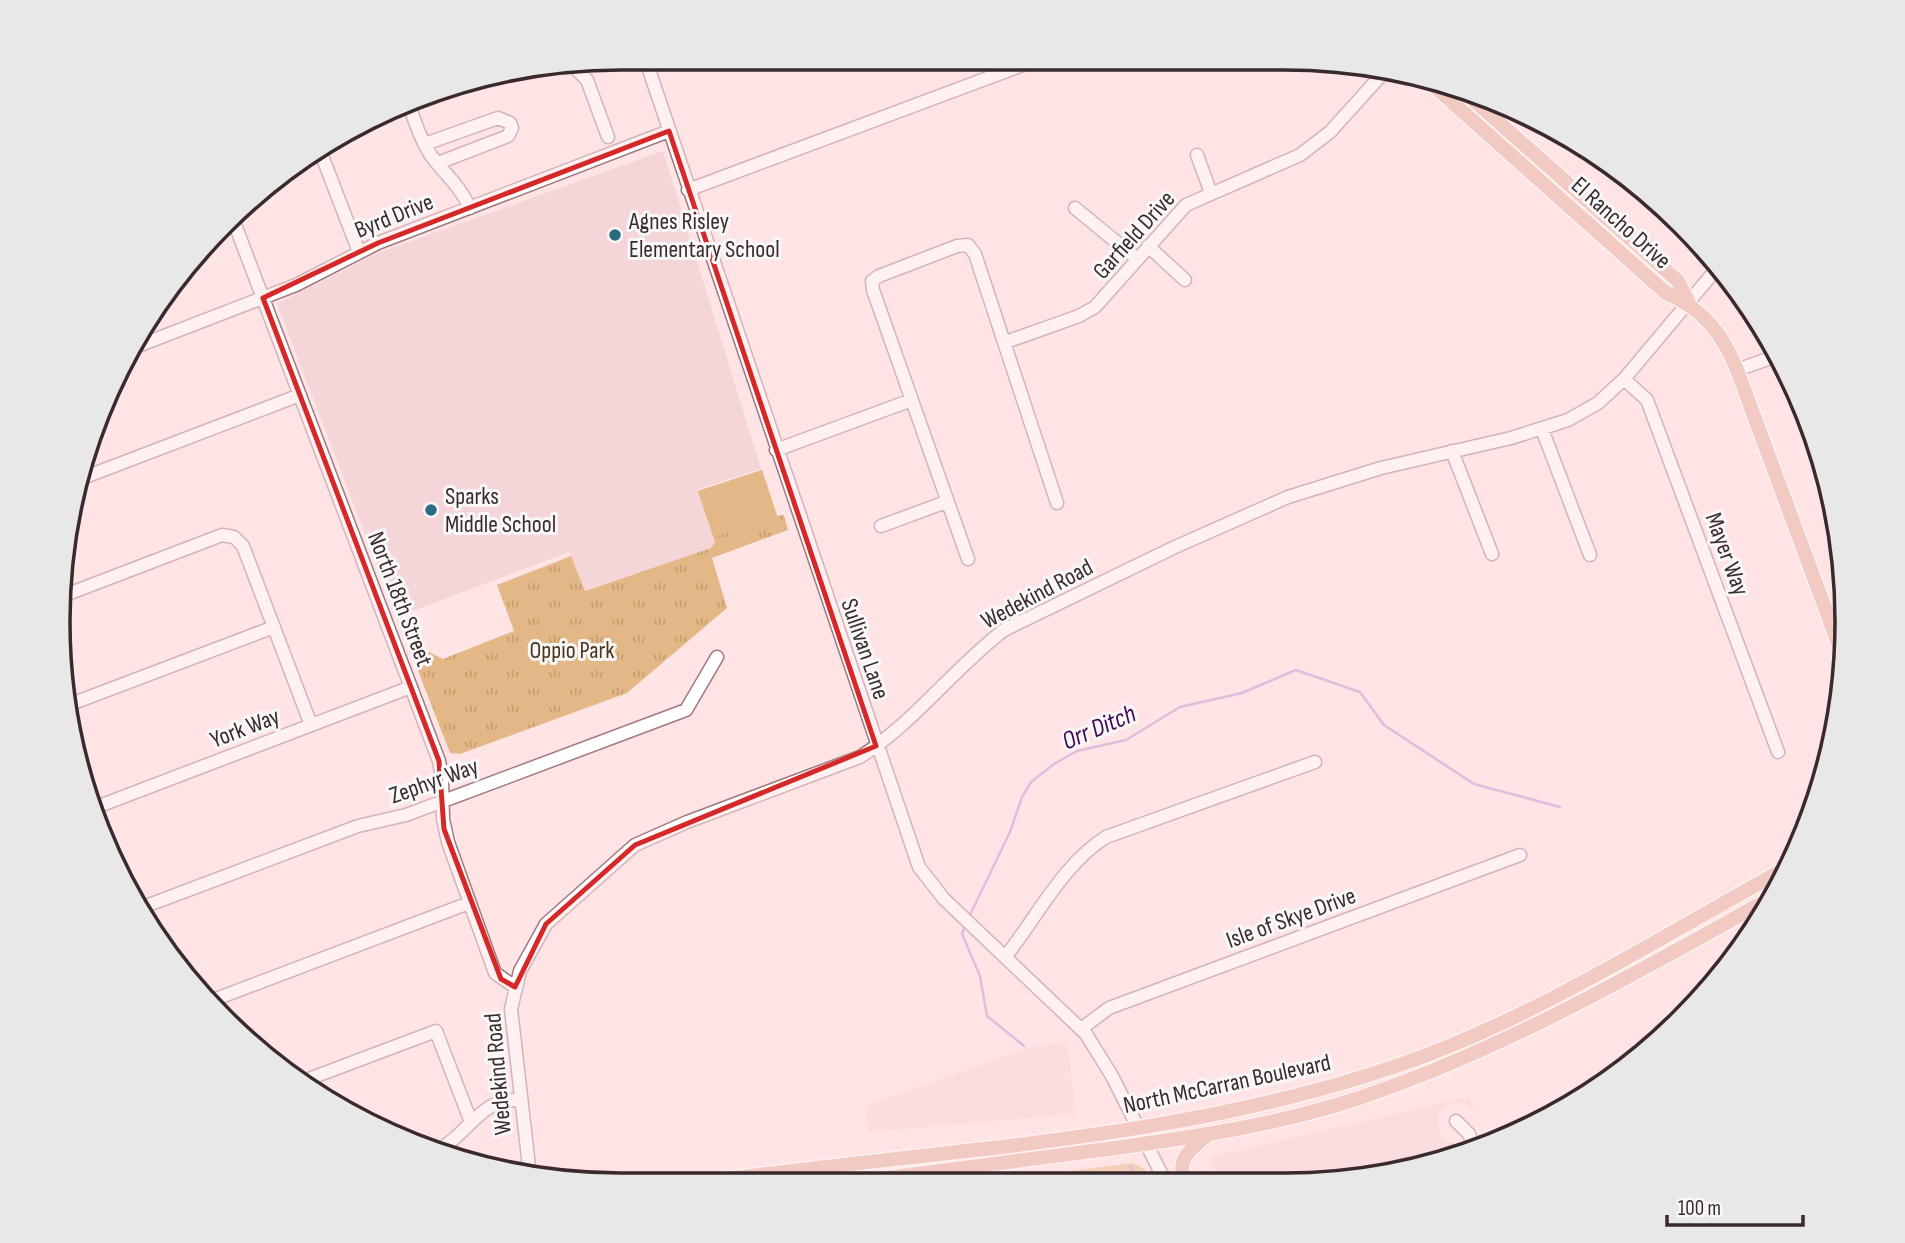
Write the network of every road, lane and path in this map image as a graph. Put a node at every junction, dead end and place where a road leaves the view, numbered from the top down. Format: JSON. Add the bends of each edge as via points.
{"nodes":[{"id":1,"x":649,"y":70,"type":"edge"},
{"id":2,"x":1012,"y":70,"type":"edge"},
{"id":3,"x":579,"y":72,"type":"edge"},
{"id":4,"x":1378,"y":79,"type":"edge"},
{"id":5,"x":1443,"y":94,"type":"edge"},
{"id":6,"x":1481,"y":107,"type":"edge"},
{"id":7,"x":412,"y":111,"type":"edge"},
{"id":8,"x":669,"y":131,"type":"junction"},
{"id":9,"x":608,"y":137,"type":"dead end"},
{"id":10,"x":425,"y":145,"type":"junction"},
{"id":11,"x":1197,"y":155,"type":"dead end"},
{"id":12,"x":323,"y":158,"type":"edge"},
{"id":13,"x":438,"y":163,"type":"junction"},
{"id":14,"x":688,"y":190,"type":"junction"},
{"id":15,"x":1211,"y":192,"type":"junction"},
{"id":16,"x":470,"y":208,"type":"junction"},
{"id":17,"x":1075,"y":208,"type":"dead end"},
{"id":18,"x":236,"y":228,"type":"edge"},
{"id":19,"x":1148,"y":246,"type":"junction"},
{"id":20,"x":359,"y":252,"type":"junction"},
{"id":21,"x":1137,"y":259,"type":"junction"},
{"id":22,"x":1712,"y":275,"type":"edge"},
{"id":23,"x":1185,"y":280,"type":"dead end"},
{"id":24,"x":263,"y":298,"type":"junction"},
{"id":25,"x":1689,"y":303,"type":"junction"},
{"id":26,"x":1006,"y":342,"type":"junction"},
{"id":27,"x":146,"y":343,"type":"edge"},
{"id":28,"x":1768,"y":359,"type":"edge"},
{"id":29,"x":1737,"y":370,"type":"junction"},
{"id":30,"x":1624,"y":379,"type":"junction"},
{"id":31,"x":300,"y":395,"type":"junction"},
{"id":32,"x":909,"y":401,"type":"junction"},
{"id":33,"x":1542,"y":429,"type":"junction"},
{"id":34,"x":776,"y":450,"type":"junction"},
{"id":35,"x":1452,"y":451,"type":"junction"},
{"id":36,"x":90,"y":475,"type":"edge"},
{"id":37,"x":946,"y":502,"type":"junction"},
{"id":38,"x":1058,"y":503,"type":"dead end"},
{"id":39,"x":881,"y":526,"type":"dead end"},
{"id":40,"x":1492,"y":554,"type":"dead end"},
{"id":41,"x":1590,"y":555,"type":"dead end"},
{"id":42,"x":968,"y":559,"type":"dead end"},
{"id":43,"x":71,"y":593,"type":"edge"},
{"id":44,"x":274,"y":626,"type":"junction"},
{"id":45,"x":1835,"y":634,"type":"edge"},
{"id":46,"x":717,"y":657,"type":"dead end"},
{"id":47,"x":411,"y":687,"type":"junction"},
{"id":48,"x":76,"y":702,"type":"edge"},
{"id":49,"x":311,"y":725,"type":"junction"},
{"id":50,"x":876,"y":746,"type":"junction"},
{"id":51,"x":1778,"y":752,"type":"dead end"},
{"id":52,"x":1315,"y":762,"type":"dead end"},
{"id":53,"x":444,"y":801,"type":"junction"},
{"id":54,"x":101,"y":805,"type":"edge"},
{"id":55,"x":1520,"y":855,"type":"dead end"},
{"id":56,"x":1772,"y":876,"type":"edge"},
{"id":57,"x":469,"y":903,"type":"junction"},
{"id":58,"x":149,"y":905,"type":"edge"},
{"id":59,"x":1755,"y":907,"type":"edge"},
{"id":60,"x":1006,"y":956,"type":"junction"},
{"id":61,"x":515,"y":987,"type":"junction"},
{"id":62,"x":219,"y":998,"type":"edge"},
{"id":63,"x":1081,"y":1029,"type":"junction"},
{"id":64,"x":312,"y":1078,"type":"edge"},
{"id":65,"x":520,"y":1100,"type":"junction"},
{"id":66,"x":1456,"y":1121,"type":"dead end"},
{"id":67,"x":471,"y":1122,"type":"junction"},
{"id":68,"x":1139,"y":1128,"type":"junction"},
{"id":69,"x":1207,"y":1135,"type":"junction"},
{"id":70,"x":1471,"y":1140,"type":"edge"},
{"id":71,"x":446,"y":1144,"type":"edge"},
{"id":72,"x":1147,"y":1144,"type":"junction"},
{"id":73,"x":529,"y":1164,"type":"edge"},
{"id":74,"x":776,"y":1173,"type":"edge"},
{"id":75,"x":925,"y":1173,"type":"edge"},
{"id":76,"x":1161,"y":1173,"type":"edge"},
{"id":77,"x":1182,"y":1173,"type":"edge"}],
"edges":[{"from":1,"to":8,"type":"street","name":"Sullivan Lane"},
{"from":2,"to":14,"type":"street"},
{"from":3,"to":9,"type":"street","via":[[587,80]]},
{"from":4,"to":15,"type":"street","name":"Garfield Drive","via":[[1330,132],[1305,151],[1268,172]]},
{"from":5,"to":25,"type":"main road","name":"El Rancho Drive","via":[[1667,293]]},
{"from":6,"to":25,"type":"main road","name":"El Rancho Drive","via":[[1678,281]]},
{"from":7,"to":10,"type":"street"},
{"from":8,"to":14,"type":"street","name":"Sullivan Lane"},
{"from":8,"to":16,"type":"street","name":"Byrd Drive"},
{"from":10,"to":13,"type":"street"},
{"from":10,"to":13,"type":"street","via":[[498,118],[510,123],[508,136]]},
{"from":11,"to":15,"type":"street"},
{"from":12,"to":20,"type":"street"},
{"from":13,"to":16,"type":"street","via":[[454,179]]},
{"from":14,"to":34,"type":"street","name":"Sullivan Lane"},
{"from":15,"to":19,"type":"street","name":"Garfield Drive","via":[[1186,205]]},
{"from":16,"to":20,"type":"street","name":"Byrd Drive"},
{"from":17,"to":21,"type":"street"},
{"from":18,"to":24,"type":"street","name":"North 18th Street"},
{"from":19,"to":21,"type":"street","name":"Garfield Drive"},
{"from":19,"to":23,"type":"street"},
{"from":20,"to":24,"type":"street","name":"Byrd Drive"},
{"from":21,"to":26,"type":"street","name":"Garfield Drive","via":[[1086,313]]},
{"from":22,"to":25,"type":"street","name":"Wedekind Road"},
{"from":24,"to":27,"type":"street","name":"Byrd Drive"},
{"from":24,"to":31,"type":"street","name":"North 18th Street"},
{"from":25,"to":29,"type":"main road","name":"El Rancho Drive","via":[[1718,333]]},
{"from":25,"to":30,"type":"street","name":"Wedekind Road"},
{"from":26,"to":32,"type":"street","via":[[968,245],[872,281]]},
{"from":26,"to":38,"type":"street"},
{"from":28,"to":29,"type":"street"},
{"from":29,"to":45,"type":"main road","name":"El Rancho Drive"},
{"from":30,"to":33,"type":"street","name":"Wedekind Road","via":[[1598,403]]},
{"from":30,"to":51,"type":"street","name":"Mayer Way","via":[[1647,400]]},
{"from":31,"to":36,"type":"street"},
{"from":31,"to":47,"type":"street","name":"North 18th Street"},
{"from":32,"to":34,"type":"street"},
{"from":32,"to":37,"type":"street"},
{"from":33,"to":35,"type":"street","name":"Wedekind Road"},
{"from":33,"to":41,"type":"street"},
{"from":34,"to":50,"type":"street","name":"Sullivan Lane"},
{"from":35,"to":40,"type":"street"},
{"from":35,"to":50,"type":"street","name":"Wedekind Road","via":[[1326,484],[1241,516],[1004,630]]},
{"from":37,"to":39,"type":"street"},
{"from":37,"to":42,"type":"street"},
{"from":43,"to":44,"type":"street","via":[[229,535],[243,546]]},
{"from":44,"to":48,"type":"street"},
{"from":44,"to":49,"type":"street"},
{"from":46,"to":53,"type":"street","name":"Zephyr Way","via":[[686,710]]},
{"from":47,"to":49,"type":"street","name":"York Way"},
{"from":47,"to":53,"type":"street","name":"North 18th Street","via":[[439,761]]},
{"from":49,"to":54,"type":"street","name":"York Way"},
{"from":50,"to":60,"type":"street","name":"Sullivan Lane","via":[[923,874]]},
{"from":50,"to":61,"type":"street","name":"Wedekind Road","via":[[860,757],[635,845],[546,924],[527,954]]},
{"from":52,"to":60,"type":"street","via":[[1106,837],[1071,867]]},
{"from":53,"to":57,"type":"street","name":"North 18th Street","via":[[444,829]]},
{"from":53,"to":58,"type":"street","name":"Zephyr Way","via":[[358,826]]},
{"from":55,"to":63,"type":"street","name":"Isle of Skye Drive","via":[[1109,1009]]},
{"from":56,"to":68,"type":"main road","name":"North McCarran Boulevard","via":[[1468,1038],[1297,1097]]},
{"from":57,"to":61,"type":"street","name":"North 18th Street","via":[[495,973]]},
{"from":57,"to":62,"type":"street"},
{"from":59,"to":69,"type":"main road","name":"North McCarran Boulevard","via":[[1548,1020],[1465,1059],[1360,1098]]},
{"from":60,"to":63,"type":"street","name":"Sullivan Lane"},
{"from":61,"to":65,"type":"street","name":"Wedekind Road","via":[[511,1027]]},
{"from":63,"to":68,"type":"street","name":"Sullivan Lane"},
{"from":64,"to":67,"type":"street","via":[[436,1031]]},
{"from":65,"to":67,"type":"street","via":[[490,1105]]},
{"from":65,"to":73,"type":"street","name":"Wedekind Road"},
{"from":66,"to":70,"type":"street"},
{"from":67,"to":71,"type":"street"},
{"from":68,"to":72,"type":"street","name":"Sullivan Lane"},
{"from":68,"to":74,"type":"main road","name":"North McCarran Boulevard"},
{"from":69,"to":72,"type":"main road","name":"North McCarran Boulevard"},
{"from":69,"to":77,"type":"main road","via":[[1183,1157]]},
{"from":72,"to":75,"type":"main road","name":"North McCarran Boulevard"},
{"from":72,"to":76,"type":"street","name":"Sullivan Lane"}]}
